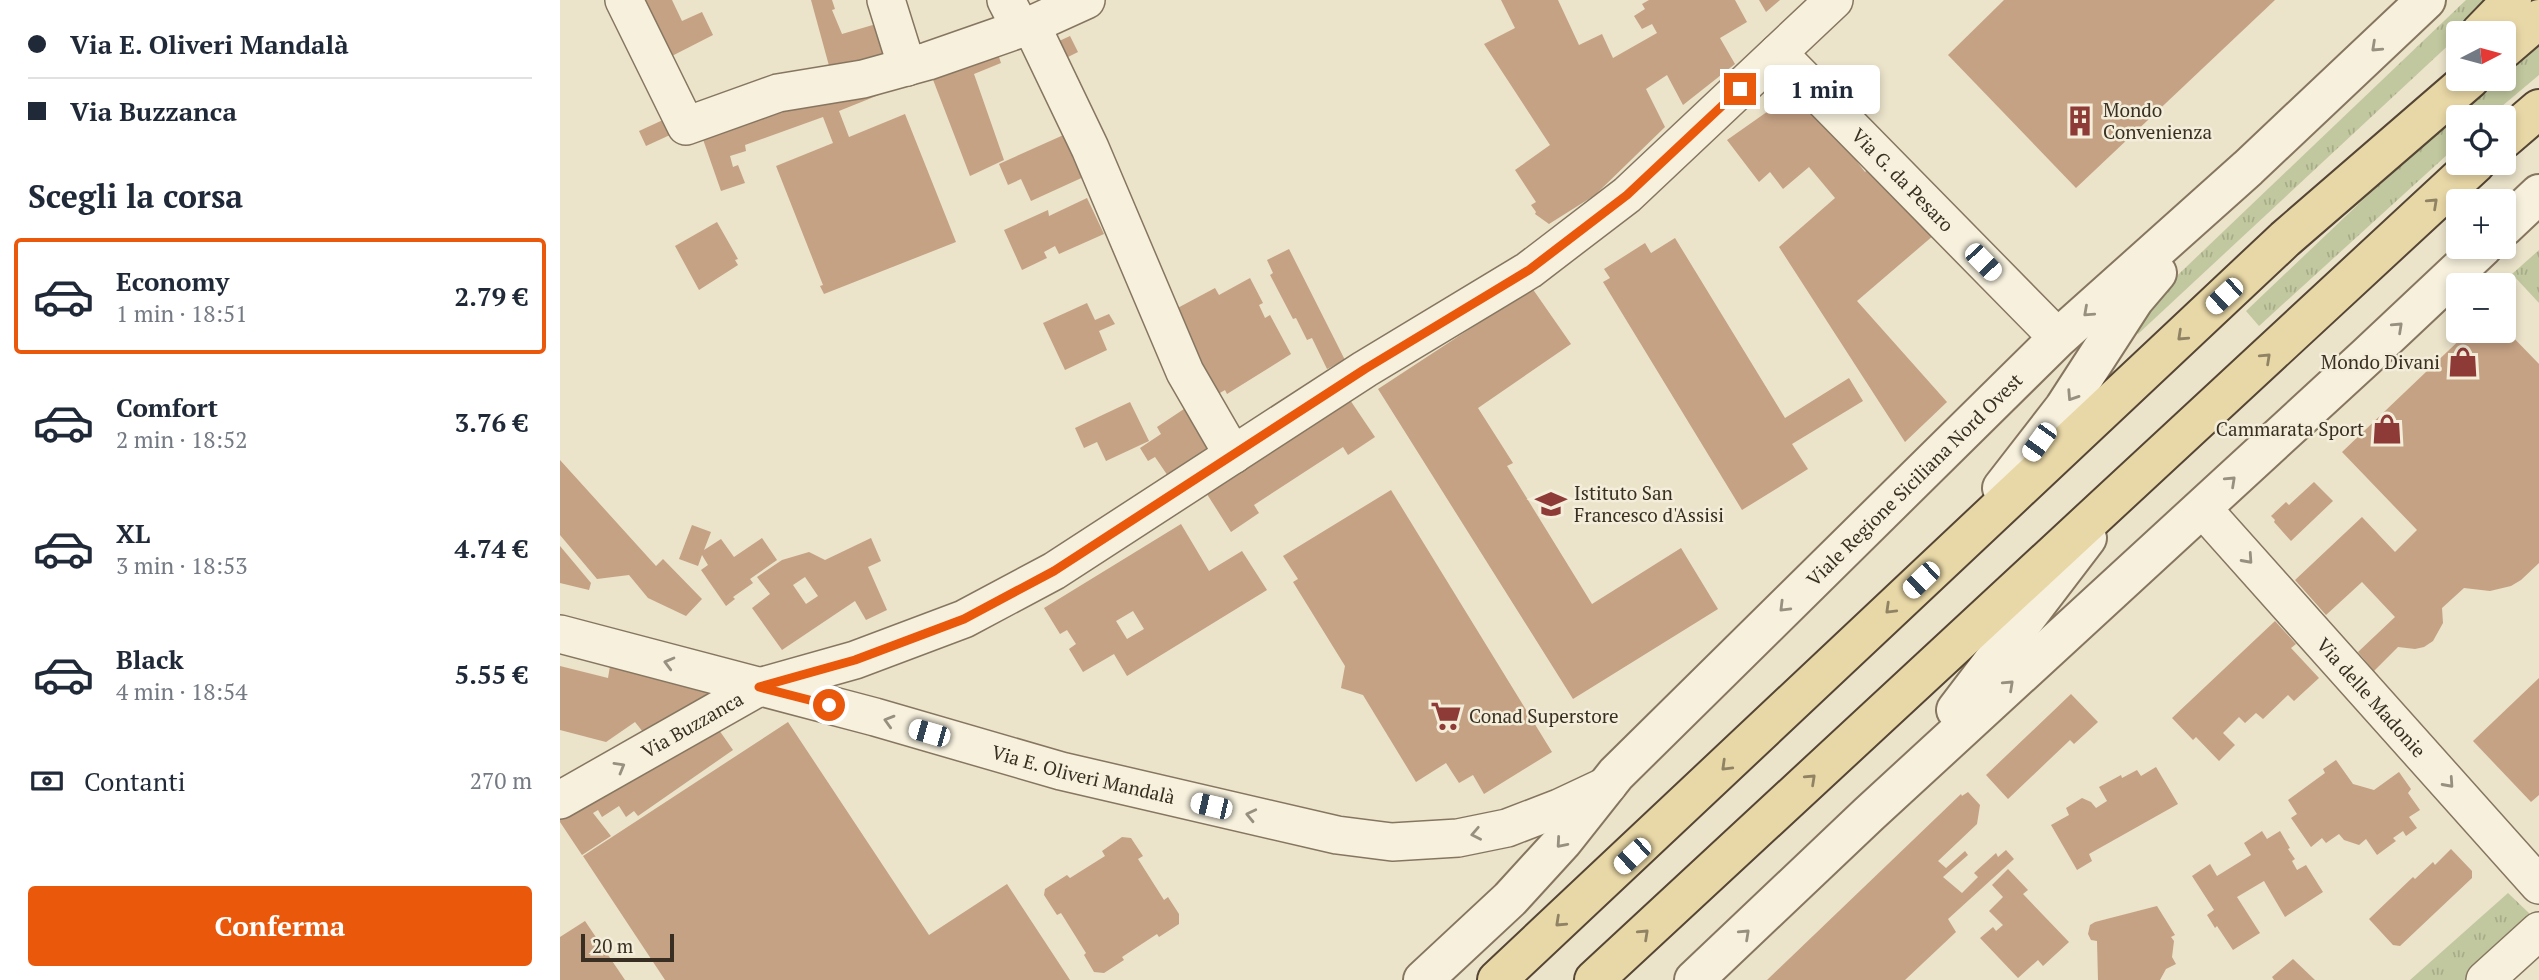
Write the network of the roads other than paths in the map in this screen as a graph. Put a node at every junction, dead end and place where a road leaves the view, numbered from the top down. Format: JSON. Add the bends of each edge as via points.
{"nodes":[{"id":1,"x":624,"y":0,"type":"edge"},
{"id":2,"x":886,"y":0,"type":"edge"},
{"id":3,"x":1086,"y":0,"type":"edge"},
{"id":4,"x":1834,"y":0,"type":"edge"},
{"id":5,"x":2426,"y":0,"type":"edge"},
{"id":6,"x":2512,"y":0,"type":"edge"},
{"id":7,"x":1020,"y":18,"type":"edge"},
{"id":8,"x":2539,"y":19,"type":"edge"},
{"id":9,"x":2492,"y":21,"type":"edge"},
{"id":10,"x":2516,"y":39,"type":"edge"},
{"id":11,"x":1778,"y":53,"type":"junction"},
{"id":12,"x":907,"y":67,"type":"junction"},
{"id":13,"x":2446,"y":69,"type":"edge"},
{"id":14,"x":2456,"y":91,"type":"edge"},
{"id":15,"x":2539,"y":109,"type":"edge"},
{"id":16,"x":2539,"y":126,"type":"edge"},
{"id":17,"x":2516,"y":129,"type":"edge"},
{"id":18,"x":2516,"y":140,"type":"edge"},
{"id":19,"x":2248,"y":168,"type":"junction"},
{"id":20,"x":2464,"y":175,"type":"edge"},
{"id":21,"x":2539,"y":194,"type":"edge"},
{"id":22,"x":2516,"y":216,"type":"edge"},
{"id":23,"x":2285,"y":239,"type":"junction"},
{"id":24,"x":2470,"y":259,"type":"edge"},
{"id":25,"x":2058,"y":338,"type":"junction"},
{"id":26,"x":1233,"y":455,"type":"junction"},
{"id":27,"x":2127,"y":488,"type":"junction"},
{"id":28,"x":2202,"y":508,"type":"junction"},
{"id":29,"x":1940,"y":562,"type":"junction"},
{"id":30,"x":560,"y":634,"type":"edge"},
{"id":31,"x":759,"y":687,"type":"junction"},
{"id":32,"x":1608,"y":785,"type":"junction"},
{"id":33,"x":560,"y":800,"type":"edge"},
{"id":34,"x":1869,"y":814,"type":"junction"},
{"id":35,"x":2539,"y":885,"type":"edge"},
{"id":36,"x":2539,"y":931,"type":"edge"},
{"id":37,"x":1423,"y":980,"type":"edge"},
{"id":38,"x":1497,"y":980,"type":"edge"},
{"id":39,"x":1594,"y":980,"type":"edge"},
{"id":40,"x":1694,"y":980,"type":"edge"},
{"id":41,"x":2485,"y":980,"type":"edge"}],
"edges":[{"from":1,"to":12,"type":"street","via":[[686,126],[778,93]]},
{"from":2,"to":12,"type":"street"},
{"from":3,"to":7,"type":"street"},
{"from":4,"to":11,"type":"street","name":"Via Buzzanca"},
{"from":5,"to":19,"type":"street","name":"Viale Regione Siciliana Nord Ovest","one_way":true},
{"from":6,"to":9,"type":"main road"},
{"from":7,"to":12,"type":"street"},
{"from":7,"to":26,"type":"street","via":[[1090,148],[1185,372]]},
{"from":8,"to":10,"type":"main road"},
{"from":11,"to":25,"type":"street","name":"Via G. da Pesaro"},
{"from":11,"to":26,"type":"street","name":"Via Buzzanca","via":[[1627,195],[1529,270]]},
{"from":13,"to":23,"type":"main road"},
{"from":14,"to":23,"type":"main road"},
{"from":15,"to":17,"type":"main road"},
{"from":16,"to":18,"type":"main road"},
{"from":19,"to":25,"type":"street","name":"Viale Regione Siciliana Nord Ovest","one_way":true},
{"from":19,"to":29,"type":"street","one_way":true,"via":[[2134,300],[2027,458]]},
{"from":27,"to":20,"type":"main road","one_way":true},
{"from":21,"to":22,"type":"street"},
{"from":23,"to":29,"type":"main road","one_way":true},
{"from":28,"to":24,"type":"street","one_way":true},
{"from":25,"to":32,"type":"street","name":"Viale Regione Siciliana Nord Ovest","one_way":true},
{"from":26,"to":31,"type":"street","name":"Via Buzzanca","via":[[1054,571],[964,619],[855,660]]},
{"from":27,"to":34,"type":"street","via":[[1925,750]]},
{"from":39,"to":27,"type":"main road","one_way":true},
{"from":34,"to":28,"type":"street","one_way":true},
{"from":28,"to":35,"type":"street","name":"Via delle Madonie","one_way":true},
{"from":29,"to":38,"type":"main road","one_way":true},
{"from":31,"to":30,"type":"street","name":"Via E. Oliveri Mandalà","one_way":true},
{"from":32,"to":31,"type":"street","name":"Via E. Oliveri Mandalà","one_way":true,"via":[[1507,828],[1458,838],[1392,842],[1336,835],[1061,771]]},
{"from":33,"to":31,"type":"street","name":"Via Buzzanca","one_way":true},
{"from":32,"to":37,"type":"street","name":"Viale Regione Siciliana Nord Ovest","one_way":true,"via":[[1510,899]]},
{"from":40,"to":34,"type":"street","one_way":true},
{"from":36,"to":41,"type":"street"}]}
